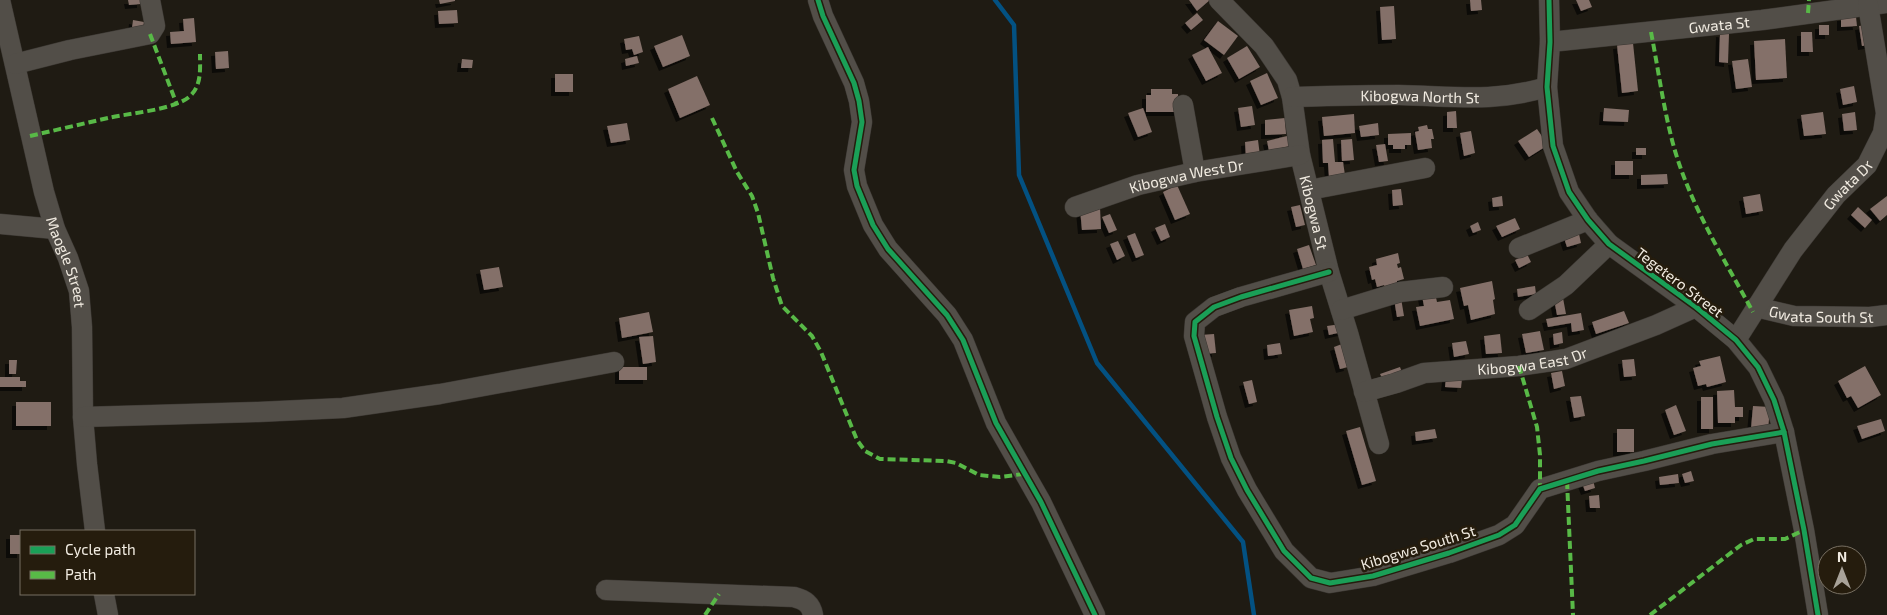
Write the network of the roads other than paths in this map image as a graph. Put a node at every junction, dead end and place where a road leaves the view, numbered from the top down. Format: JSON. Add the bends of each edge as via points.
{"nodes":[{"id":1,"x":0,"y":0,"type":"edge"},
{"id":2,"x":150,"y":0,"type":"edge"},
{"id":3,"x":818,"y":0,"type":"edge"},
{"id":4,"x":1219,"y":0,"type":"edge"},
{"id":5,"x":1549,"y":0,"type":"edge"},
{"id":6,"x":1878,"y":4,"type":"edge"},
{"id":7,"x":1550,"y":42,"type":"junction"},
{"id":8,"x":15,"y":64,"type":"junction"},
{"id":9,"x":1547,"y":87,"type":"junction"},
{"id":10,"x":1292,"y":97,"type":"junction"},
{"id":11,"x":1183,"y":105,"type":"dead end"},
{"id":12,"x":1300,"y":155,"type":"junction"},
{"id":13,"x":1425,"y":168,"type":"dead end"},
{"id":14,"x":1195,"y":172,"type":"junction"},
{"id":15,"x":1309,"y":190,"type":"junction"},
{"id":16,"x":1075,"y":207,"type":"dead end"},
{"id":17,"x":1588,"y":220,"type":"junction"},
{"id":18,"x":0,"y":224,"type":"edge"},
{"id":19,"x":55,"y":229,"type":"junction"},
{"id":20,"x":1609,"y":244,"type":"junction"},
{"id":21,"x":1519,"y":248,"type":"dead end"},
{"id":22,"x":1329,"y":272,"type":"junction"},
{"id":23,"x":1443,"y":287,"type":"dead end"},
{"id":24,"x":1696,"y":307,"type":"junction"},
{"id":25,"x":1756,"y":307,"type":"junction"},
{"id":26,"x":1341,"y":310,"type":"junction"},
{"id":27,"x":1529,"y":310,"type":"dead end"},
{"id":28,"x":1887,"y":315,"type":"edge"},
{"id":29,"x":1736,"y":340,"type":"junction"},
{"id":30,"x":614,"y":362,"type":"dead end"},
{"id":31,"x":1364,"y":392,"type":"junction"},
{"id":32,"x":83,"y":417,"type":"junction"},
{"id":33,"x":1784,"y":432,"type":"junction"},
{"id":34,"x":1378,"y":444,"type":"dead end"},
{"id":35,"x":95,"y":530,"type":"edge"},
{"id":36,"x":606,"y":590,"type":"dead end"},
{"id":37,"x":104,"y":595,"type":"edge"},
{"id":38,"x":108,"y":615,"type":"edge"},
{"id":39,"x":813,"y":615,"type":"edge"},
{"id":40,"x":1095,"y":615,"type":"edge"},
{"id":41,"x":1818,"y":615,"type":"edge"}],
"edges":[{"from":1,"to":8,"type":"street","name":"Maogle Street"},
{"from":2,"to":8,"type":"street","via":[[154,26],[150,34]]},
{"from":3,"to":40,"type":"street","via":[[860,101],[862,122],[854,170],[856,186],[873,225],[888,249],[947,315],[963,340],[996,423],[1041,502]]},
{"from":4,"to":10,"type":"street","name":"Kibogwa St","via":[[1264,46],[1287,80]]},
{"from":5,"to":7,"type":"street","name":"Tegetero Street"},
{"from":6,"to":7,"type":"street","name":"Gwata St","via":[[1754,21]]},
{"from":6,"to":25,"type":"street","name":"Gwata Dr","via":[[1886,113],[1883,133],[1866,165],[1817,217]]},
{"from":7,"to":9,"type":"street","name":"Tegetero Street"},
{"from":8,"to":19,"type":"street","name":"Maogle Street","via":[[41,183]]},
{"from":9,"to":10,"type":"street","name":"Kibogwa North St","via":[[1500,97],[1454,99],[1401,95]]},
{"from":9,"to":17,"type":"street","name":"Tegetero Street","via":[[1553,146],[1569,192]]},
{"from":10,"to":12,"type":"street","name":"Kibogwa St"},
{"from":11,"to":14,"type":"street"},
{"from":12,"to":14,"type":"street","name":"Kibogwa West Dr"},
{"from":12,"to":15,"type":"street","name":"Kibogwa St"},
{"from":13,"to":15,"type":"street"},
{"from":14,"to":16,"type":"street","name":"Kibogwa West Dr","via":[[1138,185]]},
{"from":15,"to":22,"type":"street","name":"Kibogwa St"},
{"from":17,"to":20,"type":"street","name":"Tegetero Street"},
{"from":17,"to":21,"type":"street"},
{"from":18,"to":19,"type":"street"},
{"from":19,"to":32,"type":"street","name":"Maogle Street","via":[[79,291]]},
{"from":20,"to":24,"type":"street","name":"Tegetero Street"},
{"from":20,"to":27,"type":"street","via":[[1566,285]]},
{"from":22,"to":26,"type":"street","name":"Kibogwa St"},
{"from":22,"to":33,"type":"street","name":"Kibogwa South St","via":[[1214,307],[1195,322],[1194,336],[1231,458],[1284,551],[1310,578],[1330,582],[1373,576],[1499,535],[1515,525],[1540,489],[1598,471],[1712,444]]},
{"from":23,"to":26,"type":"street","via":[[1400,292]]},
{"from":24,"to":29,"type":"street","name":"Tegetero Street"},
{"from":24,"to":31,"type":"street","name":"Kibogwa East Dr","via":[[1566,359],[1424,373]]},
{"from":25,"to":28,"type":"street","name":"Gwata South St","via":[[1794,316]]},
{"from":25,"to":29,"type":"street","name":"Gwata Dr"},
{"from":26,"to":31,"type":"street","name":"Kibogwa St"},
{"from":29,"to":33,"type":"street","name":"Tegetero Street","via":[[1758,367],[1774,400]]},
{"from":30,"to":32,"type":"street","via":[[406,400],[343,408]]},
{"from":31,"to":34,"type":"street","name":"Kibogwa St"},
{"from":32,"to":35,"type":"street","name":"Maogle Street"},
{"from":33,"to":41,"type":"street","name":"Tegetero Street"},
{"from":36,"to":39,"type":"street","via":[[794,597],[805,600]]},
{"from":37,"to":38,"type":"street"}]}
